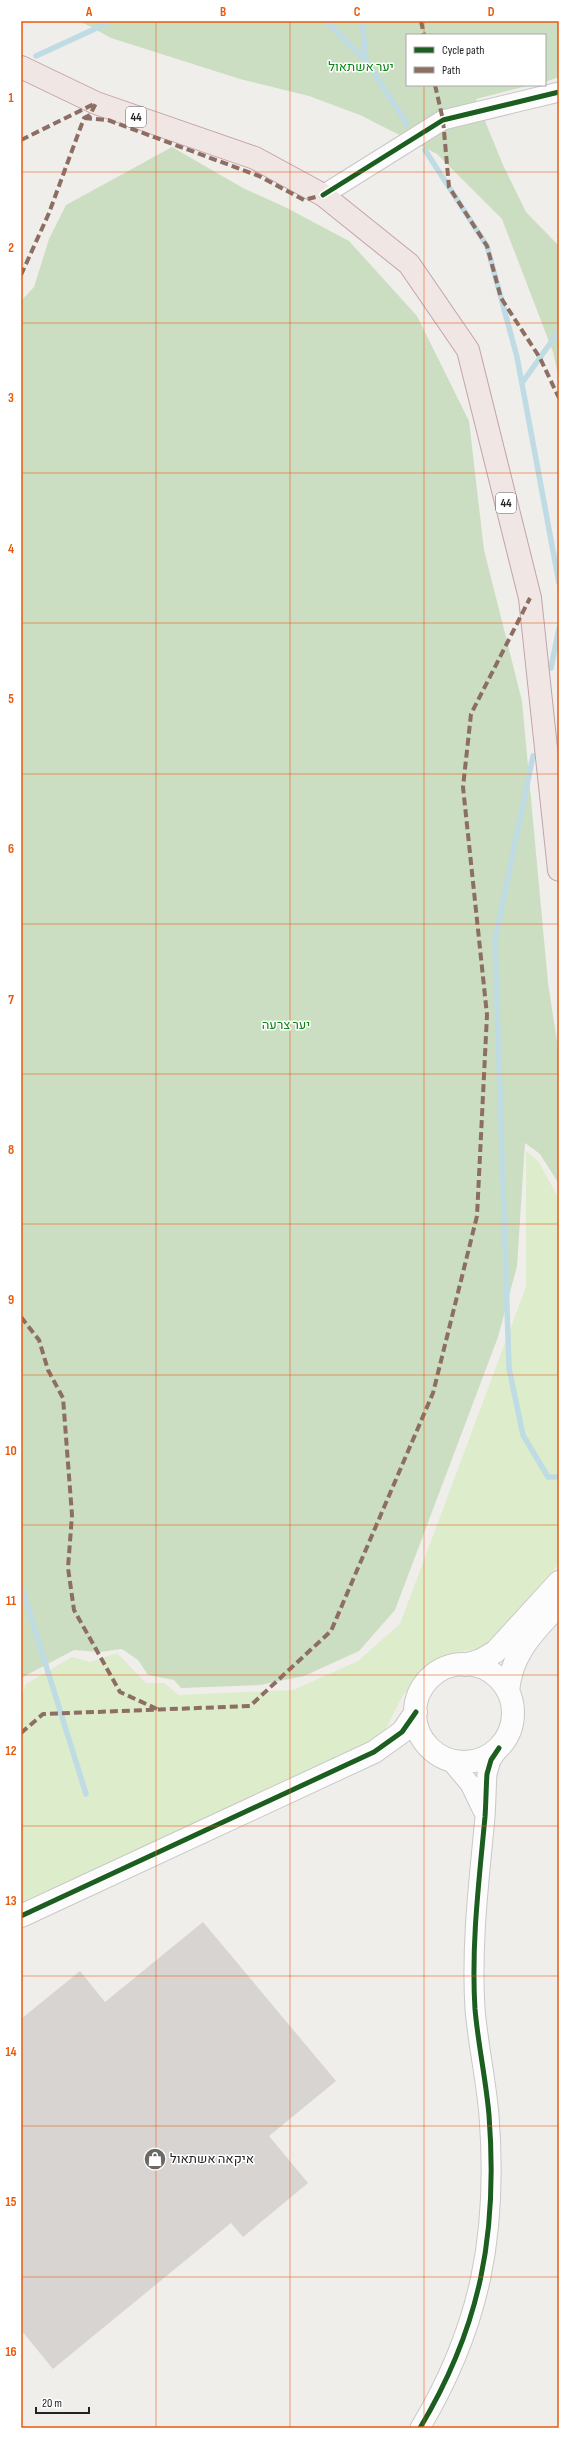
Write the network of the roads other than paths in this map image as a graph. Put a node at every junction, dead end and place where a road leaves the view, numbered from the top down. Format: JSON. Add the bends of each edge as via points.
{"nodes":[{"id":1,"x":21,"y":67,"type":"edge"},
{"id":2,"x":559,"y":92,"type":"edge"},
{"id":3,"x":323,"y":195,"type":"junction"},
{"id":4,"x":559,"y":870,"type":"edge"},
{"id":5,"x":559,"y":1582,"type":"edge"},
{"id":6,"x":559,"y":1605,"type":"edge"},
{"id":7,"x":464,"y":1665,"type":"junction"},
{"id":8,"x":508,"y":1691,"type":"junction"},
{"id":9,"x":416,"y":1712,"type":"junction"},
{"id":10,"x":499,"y":1748,"type":"junction"},
{"id":11,"x":374,"y":1752,"type":"junction"},
{"id":12,"x":442,"y":1756,"type":"junction"},
{"id":13,"x":485,"y":1818,"type":"junction"},
{"id":14,"x":21,"y":1916,"type":"edge"},
{"id":15,"x":420,"y":2428,"type":"edge"}],
"edges":[{"from":1,"to":3,"type":"highway","number":"44","via":[[96,102],[255,158]]},
{"from":2,"to":3,"type":"street","via":[[443,120]]},
{"from":3,"to":4,"type":"highway","number":"44","via":[[409,264],[468,350],[530,598]]},
{"from":5,"to":7,"type":"street","via":[[495,1652]]},
{"from":6,"to":8,"type":"street","via":[[532,1634],[516,1658],[511,1667]]},
{"from":7,"to":8,"type":"street","via":[[487,1670],[499,1679]]},
{"from":7,"to":9,"type":"street","via":[[449,1668],[430,1679],[421,1691]]},
{"from":8,"to":10,"type":"street","via":[[513,1706],[513,1721],[508,1736]]},
{"from":9,"to":11,"type":"street","via":[[402,1732]]},
{"from":9,"to":12,"type":"street","via":[[421,1736]]},
{"from":10,"to":12,"type":"street","via":[[480,1760],[464,1762]]},
{"from":10,"to":13,"type":"street","via":[[491,1760],[487,1774]]},
{"from":11,"to":12,"type":"street","via":[[421,1749]]},
{"from":11,"to":14,"type":"street"},
{"from":12,"to":13,"type":"street","via":[[474,1790]]},
{"from":13,"to":15,"type":"street","via":[[477,1896],[474,1966],[475,2009],[489,2114],[491,2210],[478,2294],[466,2334],[450,2373]]}]}
